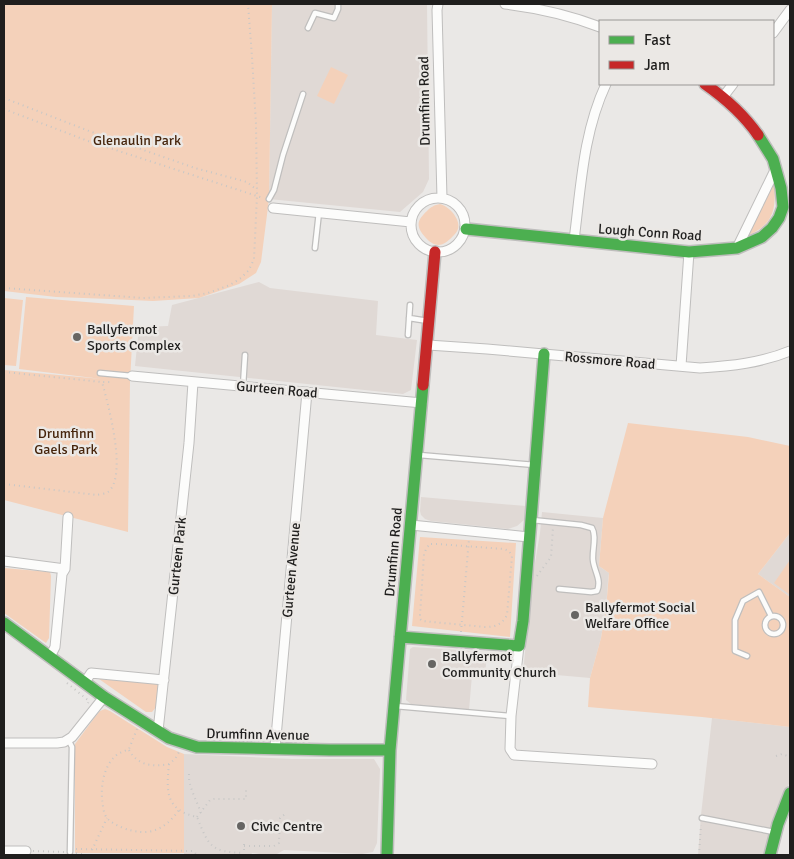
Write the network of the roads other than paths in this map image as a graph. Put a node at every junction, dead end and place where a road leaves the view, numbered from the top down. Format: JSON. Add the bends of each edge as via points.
{"nodes":[{"id":1,"x":338,"y":4,"type":"edge"},
{"id":2,"x":438,"y":4,"type":"edge"},
{"id":3,"x":505,"y":4,"type":"edge"},
{"id":4,"x":790,"y":10,"type":"edge"},
{"id":5,"x":599,"y":27,"type":"edge"},
{"id":6,"x":308,"y":28,"type":"dead end"},
{"id":7,"x":774,"y":32,"type":"edge"},
{"id":8,"x":606,"y":85,"type":"edge"},
{"id":9,"x":706,"y":85,"type":"edge"},
{"id":10,"x":732,"y":85,"type":"edge"},
{"id":11,"x":303,"y":94,"type":"dead end"},
{"id":12,"x":723,"y":97,"type":"junction"},
{"id":13,"x":776,"y":168,"type":"junction"},
{"id":14,"x":442,"y":198,"type":"junction"},
{"id":15,"x":271,"y":204,"type":"joint"},
{"id":16,"x":319,"y":212,"type":"junction"},
{"id":17,"x":411,"y":222,"type":"junction"},
{"id":18,"x":466,"y":229,"type":"junction"},
{"id":19,"x":574,"y":240,"type":"junction"},
{"id":20,"x":316,"y":248,"type":"dead end"},
{"id":21,"x":737,"y":248,"type":"junction"},
{"id":22,"x":436,"y":252,"type":"junction"},
{"id":23,"x":689,"y":252,"type":"junction"},
{"id":24,"x":410,"y":305,"type":"dead end"},
{"id":25,"x":409,"y":318,"type":"junction"},
{"id":26,"x":430,"y":322,"type":"junction"},
{"id":27,"x":408,"y":335,"type":"dead end"},
{"id":28,"x":428,"y":345,"type":"junction"},
{"id":29,"x":790,"y":351,"type":"edge"},
{"id":30,"x":544,"y":354,"type":"junction"},
{"id":31,"x":245,"y":355,"type":"dead end"},
{"id":32,"x":681,"y":366,"type":"junction"},
{"id":33,"x":100,"y":373,"type":"dead end"},
{"id":34,"x":132,"y":376,"type":"joint"},
{"id":35,"x":194,"y":382,"type":"junction"},
{"id":36,"x":243,"y":386,"type":"junction"},
{"id":37,"x":307,"y":392,"type":"junction"},
{"id":38,"x":422,"y":403,"type":"junction"},
{"id":39,"x":417,"y":455,"type":"junction"},
{"id":40,"x":535,"y":465,"type":"junction"},
{"id":41,"x":68,"y":517,"type":"dead end"},
{"id":42,"x":531,"y":520,"type":"junction"},
{"id":43,"x":411,"y":525,"type":"junction"},
{"id":44,"x":529,"y":537,"type":"junction"},
{"id":45,"x":4,"y":561,"type":"edge"},
{"id":46,"x":64,"y":569,"type":"junction"},
{"id":47,"x":559,"y":589,"type":"dead end"},
{"id":48,"x":771,"y":616,"type":"junction"},
{"id":49,"x":783,"y":622,"type":"junction"},
{"id":50,"x":790,"y":622,"type":"edge"},
{"id":51,"x":4,"y":623,"type":"edge"},
{"id":52,"x":400,"y":637,"type":"junction"},
{"id":53,"x":519,"y":646,"type":"junction"},
{"id":54,"x":747,"y":656,"type":"dead end"},
{"id":55,"x":50,"y":657,"type":"junction"},
{"id":56,"x":164,"y":680,"type":"junction"},
{"id":57,"x":85,"y":682,"type":"junction"},
{"id":58,"x":104,"y":697,"type":"junction"},
{"id":59,"x":394,"y":706,"type":"junction"},
{"id":60,"x":511,"y":716,"type":"junction"},
{"id":61,"x":158,"y":730,"type":"junction"},
{"id":62,"x":68,"y":739,"type":"junction"},
{"id":63,"x":4,"y":743,"type":"edge"},
{"id":64,"x":275,"y":748,"type":"junction"},
{"id":65,"x":390,"y":750,"type":"junction"},
{"id":66,"x":652,"y":764,"type":"dead end"},
{"id":67,"x":790,"y":793,"type":"edge"},
{"id":68,"x":702,"y":818,"type":"road end"},
{"id":69,"x":776,"y":832,"type":"junction"},
{"id":70,"x":4,"y":851,"type":"edge"},
{"id":71,"x":26,"y":851,"type":"road end"},
{"id":72,"x":70,"y":852,"type":"road end"},
{"id":73,"x":388,"y":855,"type":"edge"},
{"id":74,"x":770,"y":855,"type":"edge"}],
"edges":[{"from":1,"to":6,"type":"lane","via":[[334,18],[315,13]]},
{"from":2,"to":14,"type":"street","name":"Drumfinn Road"},
{"from":3,"to":5,"type":"street","via":[[550,11]]},
{"from":4,"to":7,"type":"street"},
{"from":8,"to":19,"type":"street","via":[[593,118],[583,161]]},
{"from":9,"to":12,"type":"street","name":"Lough Conn Road"},
{"from":10,"to":12,"type":"street"},
{"from":11,"to":15,"type":"lane"},
{"from":12,"to":13,"type":"street","name":"Lough Conn Road","via":[[753,128]]},
{"from":13,"to":21,"type":"street"},
{"from":13,"to":21,"type":"street","name":"Lough Conn Road","via":[[783,207],[779,218],[762,237]]},
{"from":14,"to":17,"type":"street","via":[[433,198],[418,206]]},
{"from":14,"to":18,"type":"street","via":[[457,205]]},
{"from":15,"to":16,"type":"street"},
{"from":16,"to":17,"type":"street"},
{"from":16,"to":20,"type":"lane"},
{"from":17,"to":22,"type":"street","via":[[420,245]]},
{"from":18,"to":19,"type":"street","name":"Lough Conn Road"},
{"from":18,"to":22,"type":"street","via":[[452,249]]},
{"from":19,"to":23,"type":"street","name":"Lough Conn Road"},
{"from":21,"to":23,"type":"street","name":"Lough Conn Road"},
{"from":22,"to":26,"type":"street","name":"Drumfinn Road"},
{"from":23,"to":32,"type":"street"},
{"from":24,"to":25,"type":"lane"},
{"from":25,"to":26,"type":"lane"},
{"from":25,"to":27,"type":"lane"},
{"from":26,"to":28,"type":"street","name":"Drumfinn Road"},
{"from":28,"to":30,"type":"street","name":"Rossmore Road"},
{"from":28,"to":38,"type":"street","name":"Drumfinn Road"},
{"from":29,"to":32,"type":"street","name":"Rossmore Road","via":[[734,366]]},
{"from":30,"to":32,"type":"street","name":"Rossmore Road"},
{"from":30,"to":40,"type":"street"},
{"from":31,"to":36,"type":"lane"},
{"from":33,"to":34,"type":"lane"},
{"from":34,"to":35,"type":"street","name":"Gurteen Road"},
{"from":35,"to":36,"type":"street","name":"Gurteen Road"},
{"from":35,"to":56,"type":"street","name":"Gurteen Park"},
{"from":36,"to":37,"type":"street","name":"Gurteen Road"},
{"from":37,"to":38,"type":"street","name":"Gurteen Road"},
{"from":37,"to":64,"type":"street","name":"Gurteen Avenue"},
{"from":38,"to":39,"type":"street","name":"Drumfinn Road"},
{"from":39,"to":40,"type":"lane"},
{"from":39,"to":43,"type":"street","name":"Drumfinn Road"},
{"from":40,"to":42,"type":"street"},
{"from":41,"to":46,"type":"street"},
{"from":42,"to":44,"type":"street"},
{"from":42,"to":47,"type":"lane","via":[[581,524],[594,532],[592,552],[599,586],[597,591]]},
{"from":43,"to":44,"type":"street"},
{"from":43,"to":52,"type":"street","name":"Drumfinn Road"},
{"from":44,"to":53,"type":"street"},
{"from":45,"to":46,"type":"street"},
{"from":46,"to":55,"type":"street"},
{"from":48,"to":49,"type":"lane","via":[[779,617]]},
{"from":48,"to":49,"type":"lane","via":[[766,620],[768,632],[777,634],[783,628]]},
{"from":48,"to":54,"type":"lane","via":[[759,592],[744,601],[735,620],[735,651]]},
{"from":49,"to":50,"type":"lane"},
{"from":51,"to":55,"type":"street","name":"Drumfinn Avenue"},
{"from":52,"to":53,"type":"street"},
{"from":52,"to":59,"type":"street","name":"Drumfinn Road"},
{"from":53,"to":60,"type":"street"},
{"from":55,"to":57,"type":"street","name":"Drumfinn Avenue"},
{"from":56,"to":57,"type":"street","via":[[91,673]]},
{"from":56,"to":61,"type":"street","name":"Gurteen Park"},
{"from":57,"to":58,"type":"street","name":"Drumfinn Avenue"},
{"from":58,"to":61,"type":"street","name":"Drumfinn Avenue"},
{"from":58,"to":62,"type":"street"},
{"from":59,"to":60,"type":"lane"},
{"from":59,"to":65,"type":"street","name":"Drumfinn Road"},
{"from":60,"to":66,"type":"street","via":[[510,749],[514,755]]},
{"from":61,"to":64,"type":"street","name":"Drumfinn Avenue","via":[[169,738],[196,748]]},
{"from":62,"to":63,"type":"street","via":[[57,743]]},
{"from":62,"to":72,"type":"lane","via":[[72,747]]},
{"from":64,"to":65,"type":"street","name":"Drumfinn Avenue"},
{"from":65,"to":73,"type":"street","name":"Drumfinn Road"},
{"from":67,"to":69,"type":"street"},
{"from":68,"to":69,"type":"lane"},
{"from":69,"to":74,"type":"street"},
{"from":70,"to":71,"type":"street"}]}
